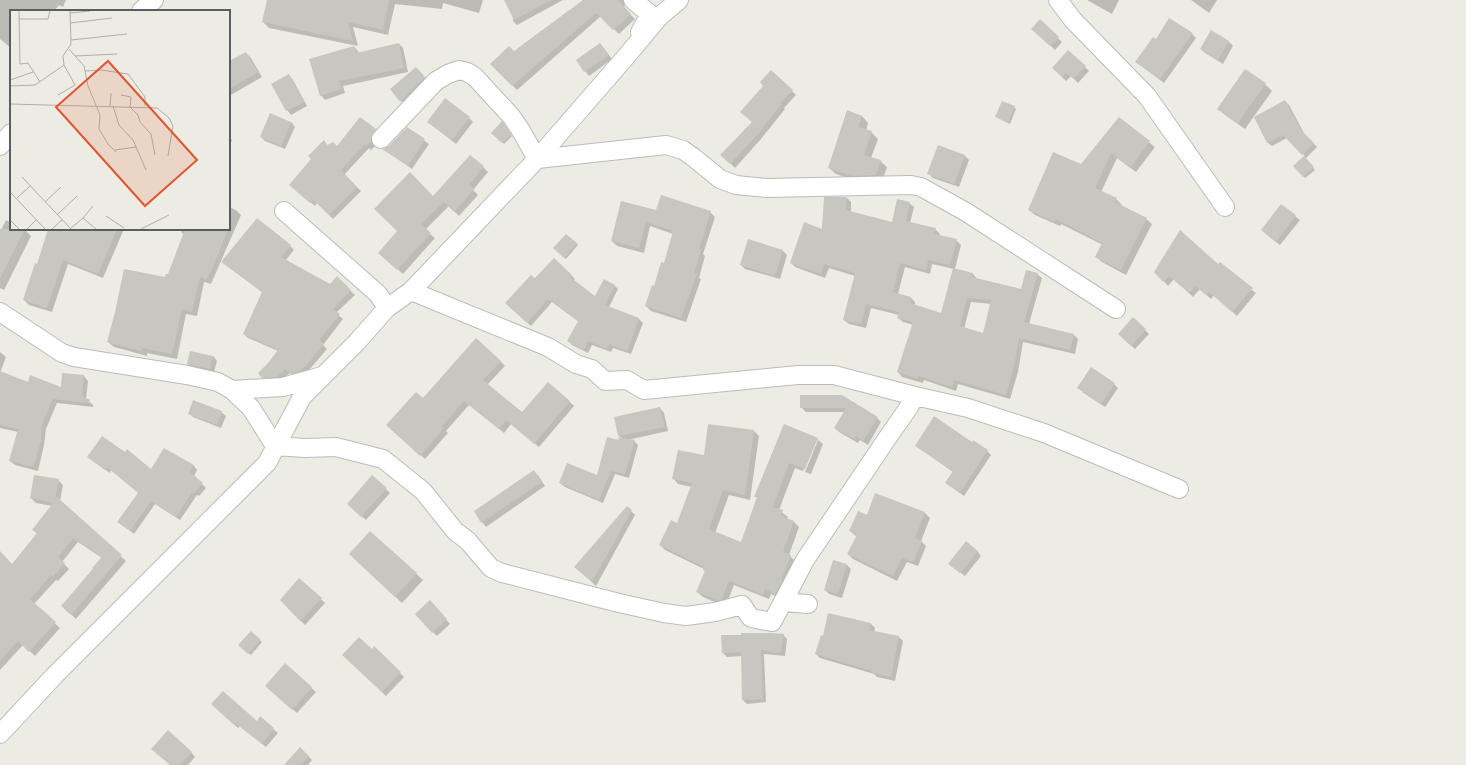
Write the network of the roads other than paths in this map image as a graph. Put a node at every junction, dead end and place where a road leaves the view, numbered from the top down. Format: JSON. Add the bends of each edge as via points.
{"nodes":[{"id":1,"x":154,"y":0,"type":"edge"},
{"id":2,"x":633,"y":0,"type":"edge"},
{"id":3,"x":679,"y":0,"type":"edge"},
{"id":4,"x":1058,"y":0,"type":"edge"},
{"id":5,"x":142,"y":10,"type":"edge"},
{"id":6,"x":624,"y":59,"type":"junction"},
{"id":7,"x":10,"y":134,"type":"edge"},
{"id":8,"x":381,"y":139,"type":"dead end"},
{"id":9,"x":0,"y":146,"type":"edge"},
{"id":10,"x":537,"y":159,"type":"junction"},
{"id":11,"x":1225,"y":207,"type":"dead end"},
{"id":12,"x":284,"y":211,"type":"dead end"},
{"id":13,"x":411,"y":291,"type":"junction"},
{"id":14,"x":387,"y":308,"type":"junction"},
{"id":15,"x":1116,"y":309,"type":"dead end"},
{"id":16,"x":0,"y":312,"type":"edge"},
{"id":17,"x":323,"y":376,"type":"junction"},
{"id":18,"x":232,"y":390,"type":"junction"},
{"id":19,"x":915,"y":396,"type":"junction"},
{"id":20,"x":275,"y":446,"type":"junction"},
{"id":21,"x":1179,"y":489,"type":"dead end"},
{"id":22,"x":783,"y":602,"type":"junction"},
{"id":23,"x":808,"y":604,"type":"dead end"},
{"id":24,"x":0,"y":734,"type":"edge"}],
"edges":[{"from":1,"to":5,"type":"street"},
{"from":2,"to":6,"type":"street","via":[[650,14]]},
{"from":3,"to":6,"type":"street","via":[[660,16]]},
{"from":4,"to":11,"type":"street","via":[[1073,20],[1146,96]]},
{"from":6,"to":10,"type":"street"},
{"from":7,"to":9,"type":"street"},
{"from":8,"to":10,"type":"street","via":[[436,81],[459,70],[475,77],[511,116]]},
{"from":10,"to":13,"type":"street"},
{"from":10,"to":15,"type":"street","via":[[666,145],[682,150],[720,179],[736,185],[767,188],[911,185],[921,187],[966,212]]},
{"from":12,"to":14,"type":"street","via":[[378,294]]},
{"from":13,"to":14,"type":"street"},
{"from":13,"to":19,"type":"street","via":[[548,347],[576,364],[592,369],[605,381],[627,380],[644,390],[798,375],[834,375]]},
{"from":14,"to":17,"type":"street"},
{"from":16,"to":18,"type":"street","via":[[62,353],[187,375],[218,382]]},
{"from":17,"to":18,"type":"street","via":[[283,387]]},
{"from":17,"to":20,"type":"street","via":[[302,397]]},
{"from":18,"to":20,"type":"street","via":[[251,408]]},
{"from":19,"to":21,"type":"street","via":[[968,408],[1044,433]]},
{"from":19,"to":22,"type":"street","via":[[805,560]]},
{"from":20,"to":22,"type":"street","via":[[336,447],[383,459],[423,491],[455,531],[468,541],[491,568],[514,577],[619,604],[686,616],[742,605],[751,618],[772,622]]},
{"from":20,"to":24,"type":"street","via":[[267,463],[54,676]]},
{"from":22,"to":23,"type":"street"}]}
